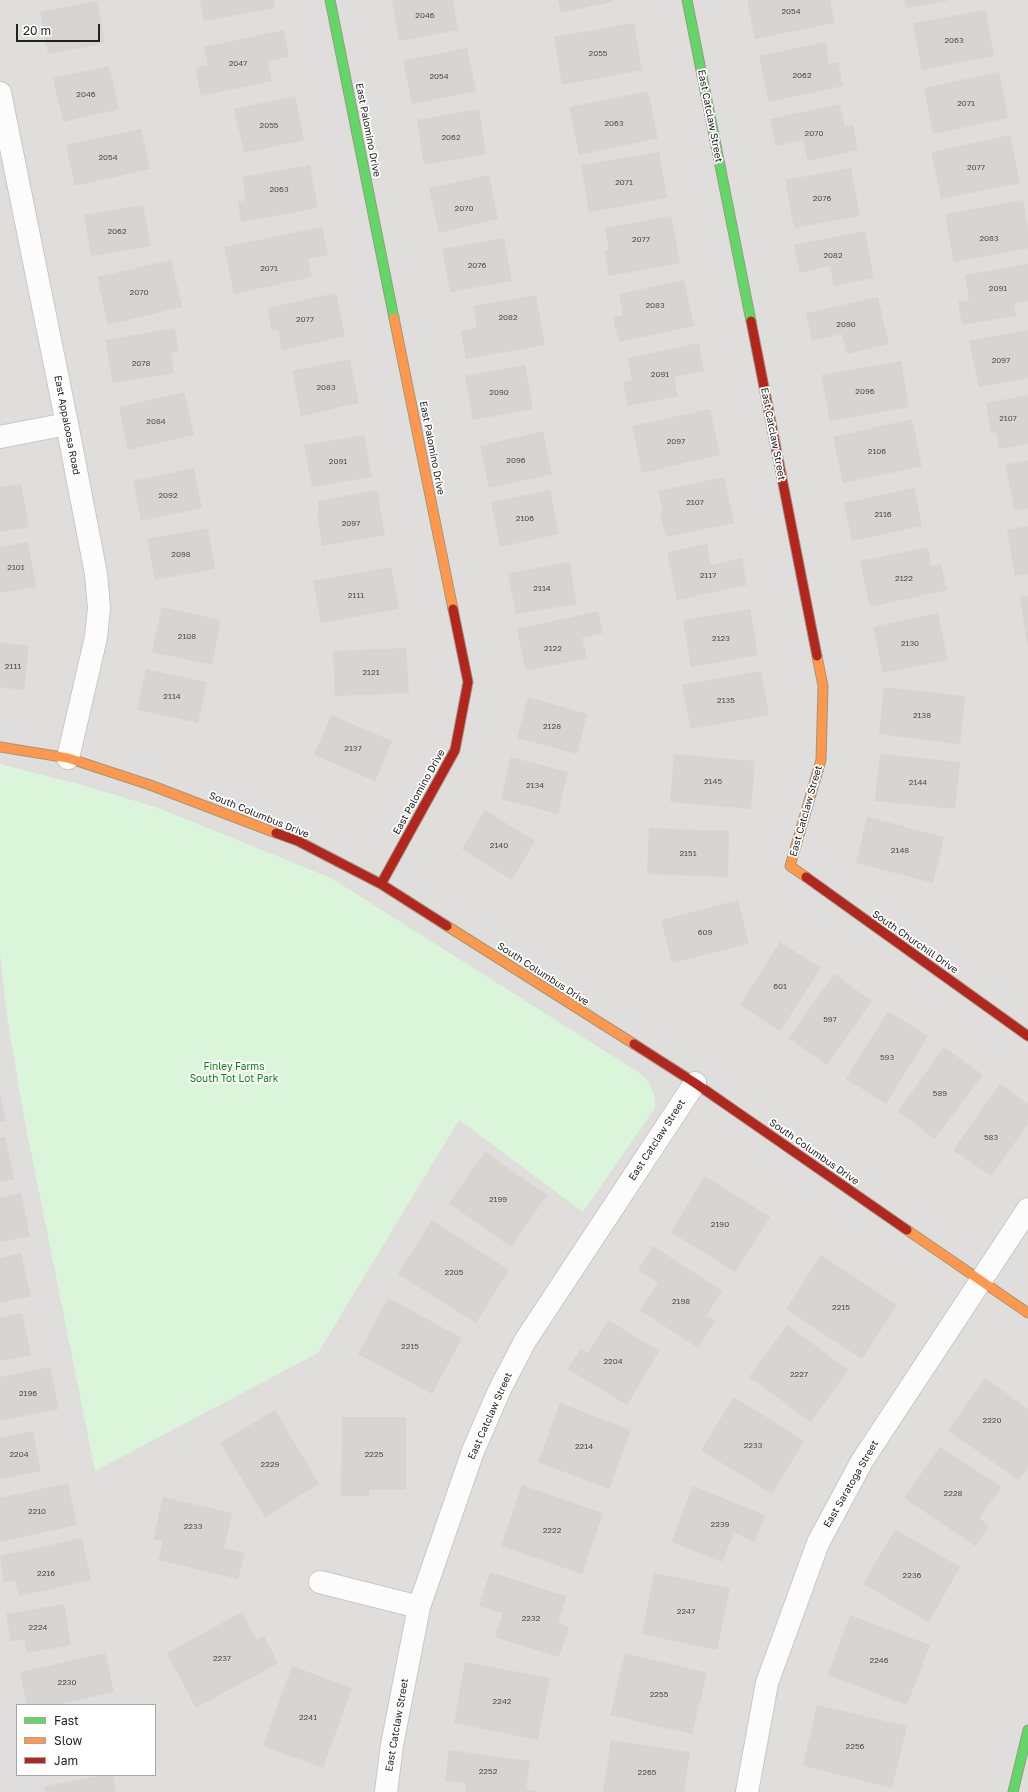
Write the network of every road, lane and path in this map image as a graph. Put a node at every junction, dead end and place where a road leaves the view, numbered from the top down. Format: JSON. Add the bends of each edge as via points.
{"nodes":[{"id":1,"x":330,"y":0,"type":"edge"},
{"id":2,"x":687,"y":0,"type":"edge"},
{"id":3,"x":0,"y":93,"type":"edge"},
{"id":4,"x":67,"y":424,"type":"junction"},
{"id":5,"x":0,"y":437,"type":"edge"},
{"id":6,"x":0,"y":747,"type":"edge"},
{"id":7,"x":68,"y":758,"type":"junction"},
{"id":8,"x":790,"y":866,"type":"joint"},
{"id":9,"x":381,"y":884,"type":"junction"},
{"id":10,"x":1028,"y":1036,"type":"edge"},
{"id":11,"x":694,"y":1083,"type":"junction"},
{"id":12,"x":1028,"y":1209,"type":"edge"},
{"id":13,"x":981,"y":1282,"type":"junction"},
{"id":14,"x":1028,"y":1313,"type":"edge"},
{"id":15,"x":320,"y":1582,"type":"dead end"},
{"id":16,"x":419,"y":1607,"type":"junction"},
{"id":17,"x":1028,"y":1730,"type":"edge"},
{"id":18,"x":386,"y":1792,"type":"edge"},
{"id":19,"x":747,"y":1792,"type":"edge"},
{"id":20,"x":1013,"y":1792,"type":"edge"}],
"edges":[{"from":1,"to":9,"type":"street","name":"East Palomino Drive","via":[[468,682],[455,750]]},
{"from":2,"to":8,"type":"street","name":"East Catclaw Street","via":[[823,686],[821,760]]},
{"from":3,"to":4,"type":"street","name":"East Appaloosa Road"},
{"from":4,"to":5,"type":"street"},
{"from":4,"to":7,"type":"street","name":"East Appaloosa Road","via":[[96,574],[100,608],[96,637]]},
{"from":6,"to":7,"type":"street","name":"South Columbus Drive"},
{"from":7,"to":9,"type":"street","name":"South Columbus Drive","via":[[150,785],[283,836]]},
{"from":8,"to":10,"type":"street","name":"South Churchill Drive"},
{"from":9,"to":11,"type":"street","name":"South Columbus Drive"},
{"from":11,"to":13,"type":"street","name":"South Columbus Drive"},
{"from":11,"to":16,"type":"street","name":"East Catclaw Street","via":[[524,1341],[473,1451]]},
{"from":12,"to":13,"type":"street","name":"East Saratoga Street"},
{"from":13,"to":14,"type":"street","name":"South Columbus Drive"},
{"from":13,"to":19,"type":"street","name":"East Saratoga Street","via":[[862,1461],[818,1543],[767,1683]]},
{"from":15,"to":16,"type":"street"},
{"from":16,"to":18,"type":"street","name":"East Catclaw Street","via":[[392,1745]]},
{"from":17,"to":20,"type":"street"}]}
